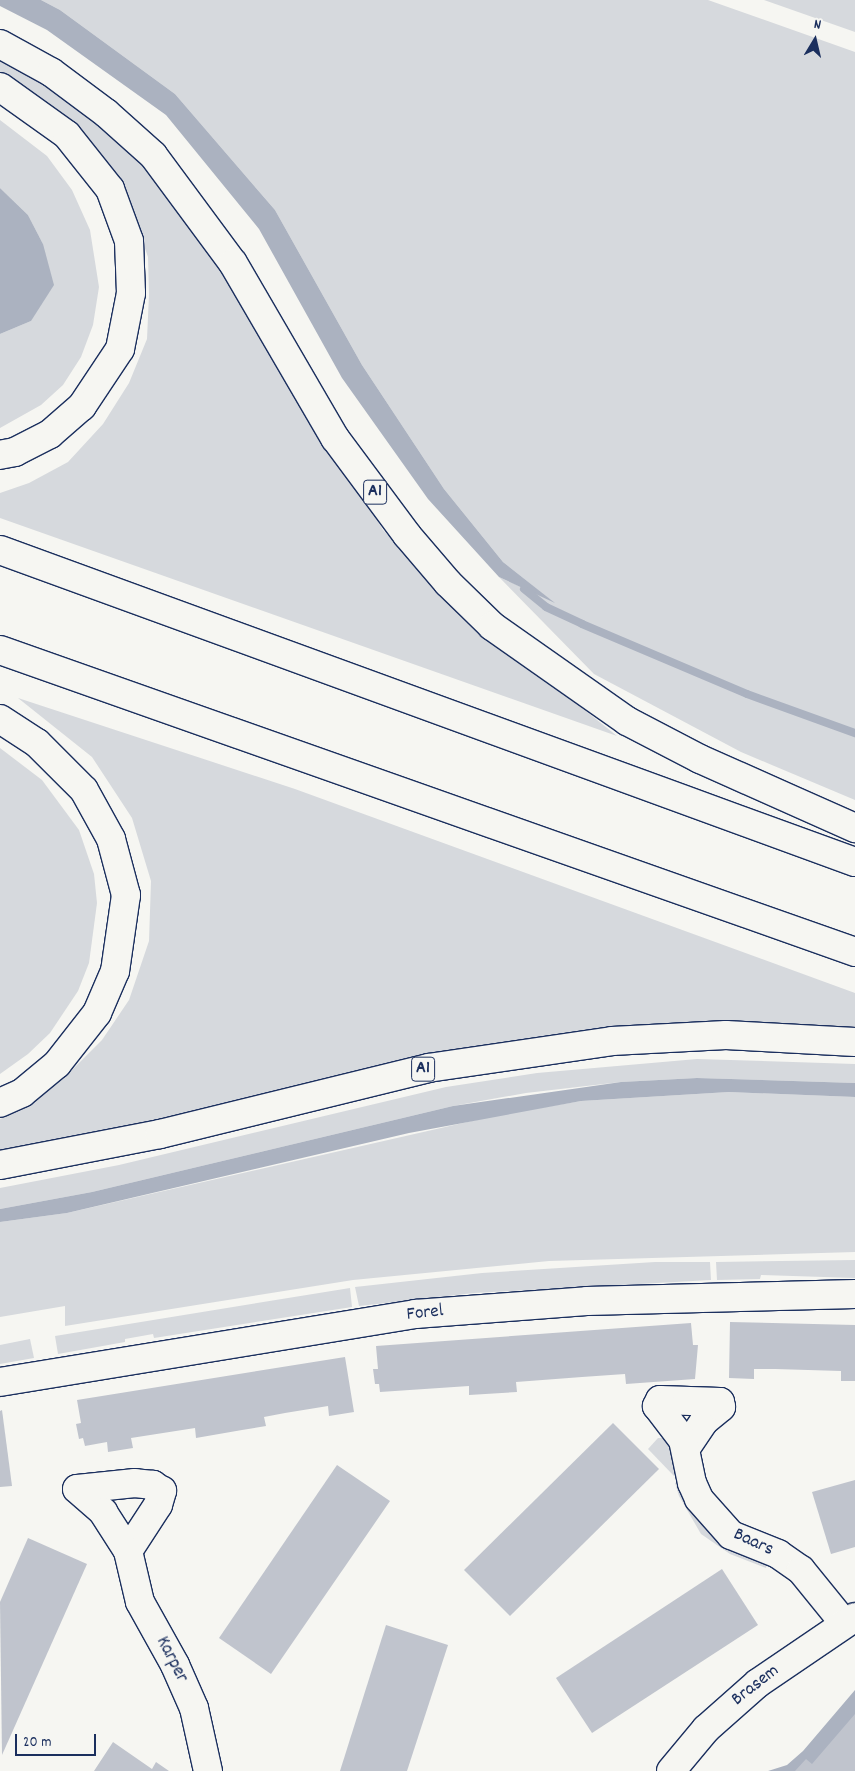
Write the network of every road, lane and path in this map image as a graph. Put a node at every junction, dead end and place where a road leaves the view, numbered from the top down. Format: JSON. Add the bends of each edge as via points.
{"nodes":[{"id":1,"x":0,"y":44,"type":"edge"},
{"id":2,"x":0,"y":87,"type":"edge"},
{"id":3,"x":0,"y":455,"type":"edge"},
{"id":4,"x":0,"y":550,"type":"edge"},
{"id":5,"x":0,"y":650,"type":"edge"},
{"id":6,"x":0,"y":719,"type":"edge"},
{"id":7,"x":855,"y":828,"type":"edge"},
{"id":8,"x":855,"y":862,"type":"edge"},
{"id":9,"x":855,"y":952,"type":"edge"},
{"id":10,"x":855,"y":1042,"type":"edge"},
{"id":11,"x":0,"y":1104,"type":"edge"},
{"id":12,"x":0,"y":1164,"type":"edge"},
{"id":13,"x":855,"y":1294,"type":"edge"},
{"id":14,"x":0,"y":1382,"type":"edge"},
{"id":15,"x":686,"y":1448,"type":"dead end"},
{"id":16,"x":128,"y":1551,"type":"junction"},
{"id":17,"x":849,"y":1620,"type":"edge"},
{"id":18,"x":208,"y":1771,"type":"edge"},
{"id":19,"x":671,"y":1771,"type":"edge"}],
"edges":[{"from":1,"to":7,"type":"main road","number":"A1","via":[[51,72],[106,112],[153,155],[233,263],[335,438],[407,535],[448,583],[492,626],[627,721],[700,759]]},
{"from":2,"to":3,"type":"main road","via":[[67,135],[110,189],[129,242],[131,292],[120,349],[82,406],[50,434],[14,452]]},
{"from":4,"to":8,"type":"main road"},
{"from":5,"to":9,"type":"main road"},
{"from":6,"to":11,"type":"main road","via":[[37,743],[84,790],[111,839],[126,894],[115,970],[97,1013],[57,1064],[22,1093]]},
{"from":10,"to":12,"type":"main road","number":"A1","via":[[726,1035],[593,1044],[428,1068],[160,1134]]},
{"from":13,"to":14,"type":"main road","name":"Forel","via":[[587,1301],[415,1314]]},
{"from":15,"to":17,"type":"main road","name":"Baars","via":[[692,1483],[708,1513],[731,1535],[778,1554],[801,1570]]},
{"from":16,"to":16,"type":"main road","name":"Karper","via":[[103,1512],[67,1488],[135,1483],[154,1485],[162,1491],[158,1505]]},
{"from":16,"to":18,"type":"main road","name":"Karper","via":[[140,1602],[175,1665],[194,1708]]},
{"from":17,"to":19,"type":"main road","name":"Brasem","via":[[728,1708]]}]}
